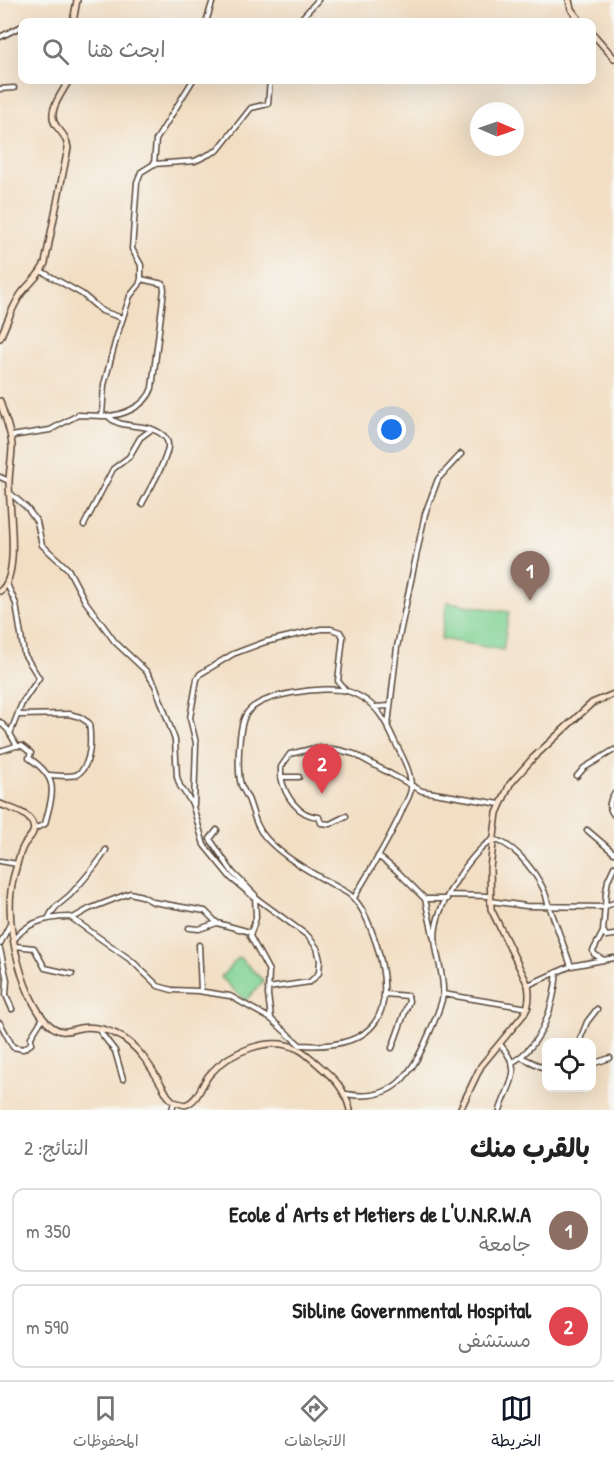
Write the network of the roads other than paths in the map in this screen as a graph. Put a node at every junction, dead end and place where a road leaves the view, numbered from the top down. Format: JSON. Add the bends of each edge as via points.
{"nodes":[{"id":1,"x":77,"y":0,"type":"edge"},
{"id":2,"x":213,"y":0,"type":"edge"},
{"id":3,"x":318,"y":0,"type":"edge"},
{"id":4,"x":569,"y":0,"type":"edge"},
{"id":5,"x":73,"y":18,"type":"edge"},
{"id":6,"x":207,"y":18,"type":"edge"},
{"id":7,"x":302,"y":18,"type":"edge"},
{"id":8,"x":578,"y":18,"type":"edge"},
{"id":9,"x":18,"y":28,"type":"edge"},
{"id":10,"x":0,"y":37,"type":"edge"},
{"id":11,"x":596,"y":38,"type":"edge"},
{"id":12,"x":614,"y":58,"type":"edge"},
{"id":13,"x":67,"y":84,"type":"edge"},
{"id":14,"x":191,"y":84,"type":"edge"},
{"id":15,"x":270,"y":84,"type":"edge"},
{"id":16,"x":14,"y":88,"type":"dead end"},
{"id":17,"x":0,"y":89,"type":"edge"},
{"id":18,"x":154,"y":164,"type":"junction"},
{"id":19,"x":41,"y":271,"type":"junction"},
{"id":20,"x":141,"y":279,"type":"junction"},
{"id":21,"x":122,"y":318,"type":"junction"},
{"id":22,"x":0,"y":338,"type":"edge"},
{"id":23,"x":0,"y":401,"type":"edge"},
{"id":24,"x":102,"y":416,"type":"junction"},
{"id":25,"x":108,"y":416,"type":"junction"},
{"id":26,"x":153,"y":429,"type":"junction"},
{"id":27,"x":10,"y":436,"type":"junction"},
{"id":28,"x":461,"y":454,"type":"dead end"},
{"id":29,"x":0,"y":477,"type":"edge"},
{"id":30,"x":9,"y":481,"type":"junction"},
{"id":31,"x":10,"y":492,"type":"junction"},
{"id":32,"x":142,"y":504,"type":"dead end"},
{"id":33,"x":84,"y":525,"type":"dead end"},
{"id":34,"x":7,"y":584,"type":"junction"},
{"id":35,"x":0,"y":591,"type":"edge"},
{"id":36,"x":338,"y":681,"type":"junction"},
{"id":37,"x":328,"y":690,"type":"junction"},
{"id":38,"x":346,"y":691,"type":"junction"},
{"id":39,"x":614,"y":694,"type":"edge"},
{"id":40,"x":390,"y":706,"type":"junction"},
{"id":41,"x":374,"y":707,"type":"junction"},
{"id":42,"x":19,"y":715,"type":"junction"},
{"id":43,"x":0,"y":722,"type":"edge"},
{"id":44,"x":388,"y":725,"type":"junction"},
{"id":45,"x":10,"y":734,"type":"junction"},
{"id":46,"x":17,"y":746,"type":"junction"},
{"id":47,"x":614,"y":750,"type":"edge"},
{"id":48,"x":0,"y":751,"type":"edge"},
{"id":49,"x":49,"y":775,"type":"junction"},
{"id":50,"x":578,"y":776,"type":"dead end"},
{"id":51,"x":281,"y":777,"type":"junction"},
{"id":52,"x":299,"y":777,"type":"dead end"},
{"id":53,"x":411,"y":786,"type":"junction"},
{"id":54,"x":614,"y":794,"type":"edge"},
{"id":55,"x":0,"y":804,"type":"edge"},
{"id":56,"x":500,"y":804,"type":"junction"},
{"id":57,"x":194,"y":806,"type":"junction"},
{"id":58,"x":614,"y":815,"type":"edge"},
{"id":59,"x":346,"y":816,"type":"dead end"},
{"id":60,"x":34,"y":829,"type":"junction"},
{"id":61,"x":217,"y":830,"type":"dead end"},
{"id":62,"x":587,"y":830,"type":"dead end"},
{"id":63,"x":492,"y":840,"type":"junction"},
{"id":64,"x":106,"y":850,"type":"dead end"},
{"id":65,"x":614,"y":853,"type":"edge"},
{"id":66,"x":378,"y":855,"type":"junction"},
{"id":67,"x":0,"y":861,"type":"edge"},
{"id":68,"x":18,"y":864,"type":"junction"},
{"id":69,"x":614,"y":867,"type":"edge"},
{"id":70,"x":448,"y":897,"type":"junction"},
{"id":71,"x":256,"y":898,"type":"junction"},
{"id":72,"x":354,"y":898,"type":"junction"},
{"id":73,"x":489,"y":898,"type":"junction"},
{"id":74,"x":425,"y":899,"type":"junction"},
{"id":75,"x":614,"y":903,"type":"edge"},
{"id":76,"x":550,"y":906,"type":"junction"},
{"id":77,"x":603,"y":907,"type":"junction"},
{"id":78,"x":73,"y":918,"type":"junction"},
{"id":79,"x":47,"y":920,"type":"junction"},
{"id":80,"x":217,"y":923,"type":"junction"},
{"id":81,"x":10,"y":924,"type":"junction"},
{"id":82,"x":189,"y":928,"type":"dead end"},
{"id":83,"x":250,"y":932,"type":"junction"},
{"id":84,"x":603,"y":932,"type":"junction"},
{"id":85,"x":614,"y":935,"type":"edge"},
{"id":86,"x":435,"y":941,"type":"junction"},
{"id":87,"x":15,"y":943,"type":"junction"},
{"id":88,"x":0,"y":944,"type":"edge"},
{"id":89,"x":199,"y":945,"type":"dead end"},
{"id":90,"x":0,"y":949,"type":"edge"},
{"id":91,"x":614,"y":958,"type":"edge"},
{"id":92,"x":602,"y":959,"type":"junction"},
{"id":93,"x":571,"y":966,"type":"junction"},
{"id":94,"x":557,"y":972,"type":"junction"},
{"id":95,"x":72,"y":974,"type":"dead end"},
{"id":96,"x":528,"y":986,"type":"junction"},
{"id":97,"x":268,"y":988,"type":"junction"},
{"id":98,"x":201,"y":991,"type":"junction"},
{"id":99,"x":385,"y":994,"type":"junction"},
{"id":100,"x":443,"y":994,"type":"junction"},
{"id":101,"x":528,"y":1008,"type":"junction"},
{"id":102,"x":12,"y":1009,"type":"dead end"},
{"id":103,"x":597,"y":1009,"type":"dead end"},
{"id":104,"x":43,"y":1018,"type":"junction"},
{"id":105,"x":272,"y":1019,"type":"junction"},
{"id":106,"x":0,"y":1023,"type":"edge"},
{"id":107,"x":97,"y":1029,"type":"junction"},
{"id":108,"x":581,"y":1038,"type":"edge"},
{"id":109,"x":500,"y":1044,"type":"junction"},
{"id":110,"x":299,"y":1047,"type":"junction"},
{"id":111,"x":392,"y":1048,"type":"dead end"},
{"id":112,"x":521,"y":1057,"type":"junction"},
{"id":113,"x":610,"y":1058,"type":"dead end"},
{"id":114,"x":513,"y":1062,"type":"junction"},
{"id":115,"x":596,"y":1062,"type":"edge"},
{"id":116,"x":542,"y":1067,"type":"edge"},
{"id":117,"x":123,"y":1079,"type":"dead end"},
{"id":118,"x":346,"y":1094,"type":"junction"},
{"id":119,"x":174,"y":1102,"type":"junction"},
{"id":120,"x":172,"y":1110,"type":"edge"},
{"id":121,"x":350,"y":1110,"type":"edge"},
{"id":122,"x":460,"y":1110,"type":"edge"},
{"id":123,"x":500,"y":1110,"type":"edge"}],
"edges":[{"from":1,"to":5,"type":"street"},
{"from":2,"to":6,"type":"street"},
{"from":3,"to":7,"type":"street"},
{"from":4,"to":8,"type":"street"},
{"from":9,"to":10,"type":"street"},
{"from":11,"to":12,"type":"street"},
{"from":13,"to":19,"type":"street","via":[[52,114],[68,148]]},
{"from":14,"to":18,"type":"street","via":[[156,140]]},
{"from":15,"to":18,"type":"street","via":[[268,104],[251,108],[218,150],[195,161]]},
{"from":16,"to":17,"type":"street"},
{"from":18,"to":20,"type":"street","via":[[141,172],[136,187],[132,249],[141,266]]},
{"from":19,"to":21,"type":"street","via":[[102,311]]},
{"from":19,"to":22,"type":"street","via":[[16,302]]},
{"from":20,"to":21,"type":"street"},
{"from":20,"to":25,"type":"street","via":[[164,287],[152,388],[132,409]]},
{"from":21,"to":24,"type":"street","via":[[105,381]]},
{"from":23,"to":27,"type":"street"},
{"from":24,"to":25,"type":"street"},
{"from":24,"to":27,"type":"street","via":[[75,416],[50,430]]},
{"from":25,"to":26,"type":"street","via":[[114,422]]},
{"from":26,"to":32,"type":"street","via":[[168,444]]},
{"from":26,"to":33,"type":"street","via":[[140,438],[129,458],[113,469]]},
{"from":27,"to":30,"type":"street"},
{"from":28,"to":40,"type":"street","via":[[438,478],[424,514],[399,637]]},
{"from":29,"to":30,"type":"street"},
{"from":30,"to":31,"type":"street"},
{"from":31,"to":34,"type":"street","via":[[11,569]]},
{"from":31,"to":57,"type":"street","via":[[38,522],[42,545],[68,569],[85,601],[115,642],[155,685],[175,741],[177,777]]},
{"from":34,"to":35,"type":"street"},
{"from":34,"to":42,"type":"street","via":[[16,604],[24,654],[39,678]]},
{"from":36,"to":37,"type":"street"},
{"from":36,"to":38,"type":"street"},
{"from":36,"to":57,"type":"street","via":[[343,638],[331,629],[265,642],[203,670],[197,679],[190,718],[196,742]]},
{"from":37,"to":38,"type":"street"},
{"from":37,"to":72,"type":"street","via":[[277,696],[248,711],[242,725],[241,781],[255,822],[269,840]]},
{"from":38,"to":41,"type":"street"},
{"from":39,"to":56,"type":"street","via":[[592,703],[568,723],[513,780]]},
{"from":40,"to":41,"type":"street"},
{"from":40,"to":44,"type":"street"},
{"from":41,"to":44,"type":"street"},
{"from":42,"to":45,"type":"street"},
{"from":42,"to":49,"type":"street","via":[[69,714],[88,723],[90,753],[79,773]]},
{"from":43,"to":45,"type":"street"},
{"from":44,"to":53,"type":"street"},
{"from":45,"to":46,"type":"street"},
{"from":46,"to":48,"type":"street"},
{"from":46,"to":49,"type":"street","via":[[31,753],[29,758]]},
{"from":47,"to":50,"type":"street"},
{"from":49,"to":60,"type":"street","via":[[53,788],[45,824]]},
{"from":51,"to":52,"type":"street"},
{"from":51,"to":53,"type":"street","via":[[281,767],[290,754],[320,747],[354,754]]},
{"from":51,"to":59,"type":"street","via":[[293,804],[320,817],[321,823],[330,824]]},
{"from":53,"to":56,"type":"street"},
{"from":53,"to":66,"type":"street","via":[[400,817]]},
{"from":54,"to":58,"type":"street","via":[[610,807]]},
{"from":55,"to":60,"type":"street","via":[[24,815]]},
{"from":56,"to":63,"type":"street"},
{"from":57,"to":71,"type":"street","via":[[207,849],[231,878]]},
{"from":60,"to":68,"type":"street"},
{"from":61,"to":71,"type":"street","via":[[210,839]]},
{"from":62,"to":65,"type":"street"},
{"from":63,"to":70,"type":"street","via":[[476,855]]},
{"from":63,"to":73,"type":"street"},
{"from":63,"to":76,"type":"street","via":[[510,846],[521,858],[545,889]]},
{"from":64,"to":79,"type":"street","via":[[71,893],[54,907]]},
{"from":66,"to":72,"type":"street"},
{"from":66,"to":74,"type":"street"},
{"from":67,"to":68,"type":"street"},
{"from":68,"to":81,"type":"street","via":[[12,885]]},
{"from":69,"to":77,"type":"street"},
{"from":70,"to":73,"type":"street"},
{"from":70,"to":74,"type":"street"},
{"from":70,"to":86,"type":"street","via":[[437,921]]},
{"from":71,"to":83,"type":"street","via":[[255,923]]},
{"from":71,"to":97,"type":"street","via":[[308,936],[320,960],[319,973],[310,982]]},
{"from":72,"to":99,"type":"street","via":[[370,926],[385,980]]},
{"from":73,"to":76,"type":"street","via":[[526,906]]},
{"from":73,"to":96,"type":"street","via":[[497,924]]},
{"from":74,"to":86,"type":"street"},
{"from":75,"to":77,"type":"street"},
{"from":76,"to":77,"type":"street"},
{"from":76,"to":93,"type":"street"},
{"from":77,"to":84,"type":"street"},
{"from":78,"to":79,"type":"street"},
{"from":78,"to":80,"type":"street","via":[[130,893],[150,902],[206,911]]},
{"from":78,"to":98,"type":"street","via":[[158,986]]},
{"from":79,"to":87,"type":"street","via":[[28,926]]},
{"from":80,"to":82,"type":"street"},
{"from":80,"to":83,"type":"street"},
{"from":81,"to":87,"type":"street"},
{"from":81,"to":88,"type":"street"},
{"from":83,"to":97,"type":"street","via":[[269,971]]},
{"from":84,"to":85,"type":"street","via":[[606,936]]},
{"from":84,"to":92,"type":"street","via":[[593,951]]},
{"from":86,"to":100,"type":"street"},
{"from":87,"to":95,"type":"street","via":[[34,948],[45,968]]},
{"from":87,"to":104,"type":"street","via":[[25,984]]},
{"from":89,"to":98,"type":"street"},
{"from":90,"to":102,"type":"street","via":[[6,995]]},
{"from":91,"to":92,"type":"street"},
{"from":92,"to":93,"type":"street"},
{"from":93,"to":94,"type":"street"},
{"from":94,"to":96,"type":"street"},
{"from":94,"to":112,"type":"street","via":[[550,1011],[530,1049]]},
{"from":96,"to":101,"type":"street"},
{"from":97,"to":105,"type":"street"},
{"from":98,"to":105,"type":"street","via":[[230,996]]},
{"from":99,"to":110,"type":"street","via":[[378,1018],[363,1035]]},
{"from":99,"to":111,"type":"street","via":[[405,995],[409,1001]]},
{"from":100,"to":101,"type":"street"},
{"from":100,"to":118,"type":"street","via":[[409,1073],[375,1096]]},
{"from":101,"to":109,"type":"street"},
{"from":103,"to":108,"type":"street"},
{"from":104,"to":106,"type":"street","via":[[31,1036],[31,1044],[23,1049],[13,1047]]},
{"from":104,"to":107,"type":"street","via":[[62,1031]]},
{"from":105,"to":110,"type":"street"},
{"from":107,"to":117,"type":"street","via":[[115,1051]]},
{"from":107,"to":119,"type":"street","via":[[116,1034],[134,1048]]},
{"from":109,"to":114,"type":"street"},
{"from":109,"to":122,"type":"street","via":[[481,1066]]},
{"from":110,"to":118,"type":"street"},
{"from":110,"to":119,"type":"street","via":[[273,1045],[244,1051],[214,1069],[191,1102]]},
{"from":112,"to":114,"type":"street"},
{"from":112,"to":116,"type":"street"},
{"from":113,"to":115,"type":"street"},
{"from":114,"to":123,"type":"street","via":[[513,1074]]},
{"from":118,"to":121,"type":"street"},
{"from":119,"to":120,"type":"street"}]}
